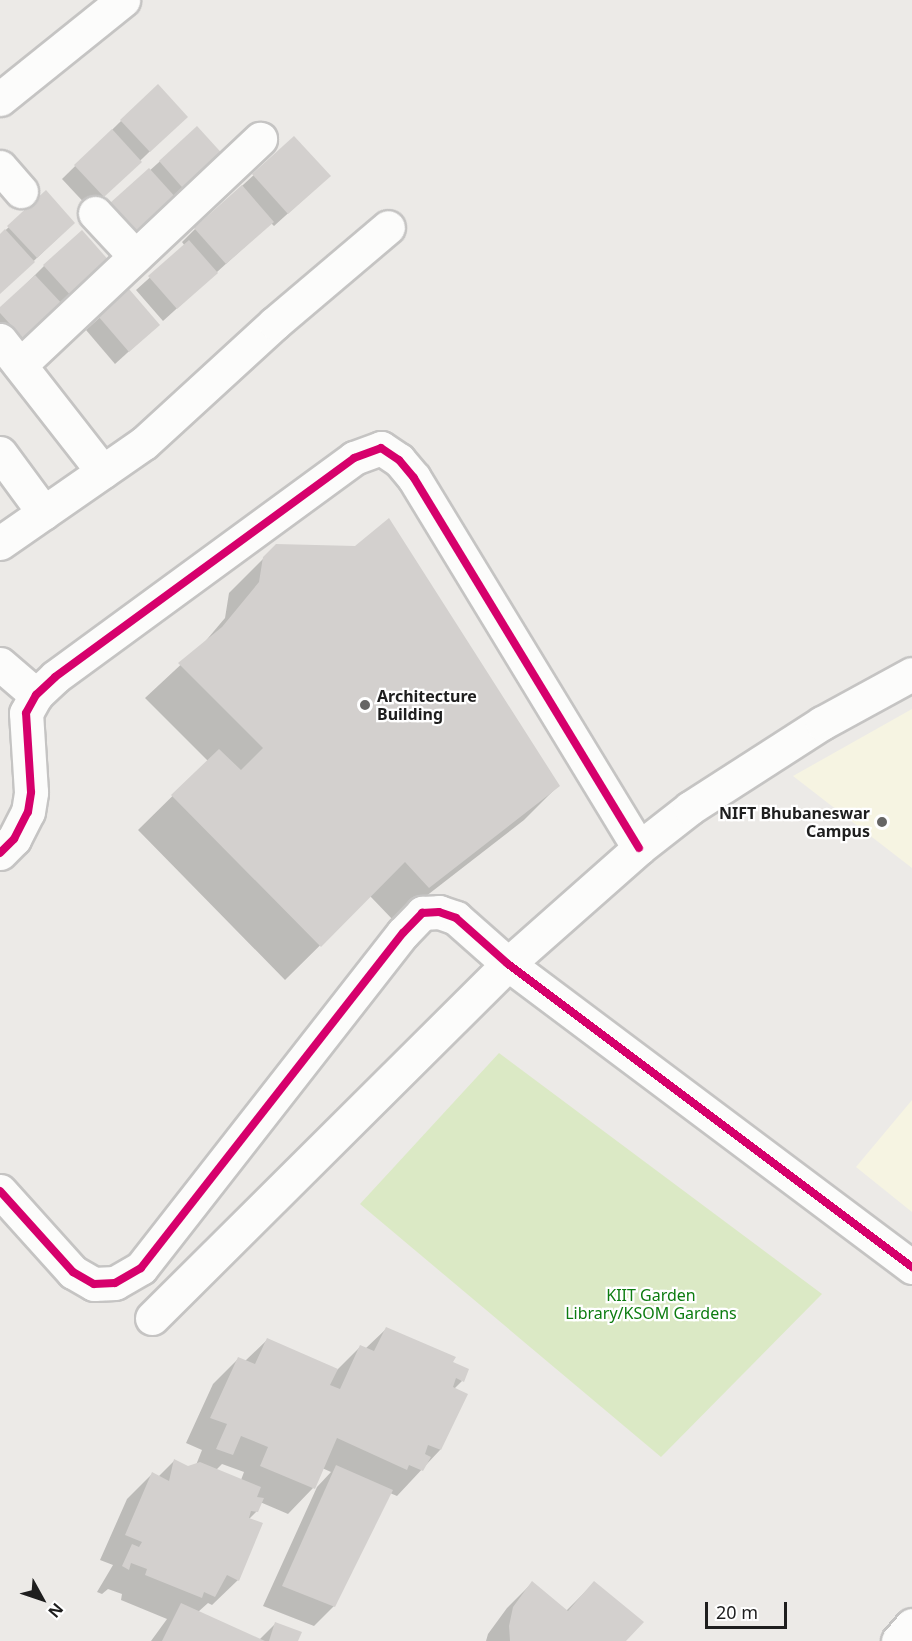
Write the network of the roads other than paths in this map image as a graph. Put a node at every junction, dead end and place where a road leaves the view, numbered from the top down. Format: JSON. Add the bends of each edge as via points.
{"nodes":[{"id":1,"x":123,"y":0,"type":"edge"},
{"id":2,"x":0,"y":99,"type":"edge"},
{"id":3,"x":260,"y":139,"type":"dead end"},
{"id":4,"x":0,"y":166,"type":"edge"},
{"id":5,"x":21,"y":191,"type":"dead end"},
{"id":6,"x":95,"y":213,"type":"dead end"},
{"id":7,"x":388,"y":227,"type":"dead end"},
{"id":8,"x":135,"y":256,"type":"junction"},
{"id":9,"x":0,"y":340,"type":"edge"},
{"id":10,"x":20,"y":365,"type":"junction"},
{"id":11,"x":0,"y":453,"type":"edge"},
{"id":12,"x":103,"y":472,"type":"junction"},
{"id":13,"x":44,"y":513,"type":"junction"},
{"id":14,"x":0,"y":543,"type":"edge"},
{"id":15,"x":0,"y":664,"type":"edge"},
{"id":16,"x":912,"y":674,"type":"edge"},
{"id":17,"x":36,"y":695,"type":"junction"},
{"id":18,"x":639,"y":848,"type":"junction"},
{"id":19,"x":0,"y":854,"type":"edge"},
{"id":20,"x":508,"y":964,"type":"junction"},
{"id":21,"x":0,"y":1191,"type":"edge"},
{"id":22,"x":912,"y":1267,"type":"edge"},
{"id":23,"x":152,"y":1318,"type":"dead end"},
{"id":24,"x":912,"y":1625,"type":"edge"},
{"id":25,"x":898,"y":1641,"type":"edge"}],
"edges":[{"from":1,"to":2,"type":"street"},
{"from":3,"to":8,"type":"street"},
{"from":4,"to":5,"type":"street"},
{"from":6,"to":8,"type":"street"},
{"from":7,"to":12,"type":"street","via":[[275,323],[144,443]]},
{"from":8,"to":10,"type":"street"},
{"from":9,"to":10,"type":"street"},
{"from":10,"to":12,"type":"street"},
{"from":11,"to":13,"type":"street"},
{"from":12,"to":13,"type":"street"},
{"from":13,"to":14,"type":"street"},
{"from":15,"to":17,"type":"street"},
{"from":16,"to":18,"type":"street","via":[[813,729],[690,808]]},
{"from":17,"to":18,"type":"street","via":[[55,677],[354,458],[381,448],[399,460],[414,478]]},
{"from":17,"to":19,"type":"street","via":[[27,713],[31,792],[28,812],[14,839]]},
{"from":18,"to":20,"type":"street"},
{"from":20,"to":21,"type":"street","via":[[456,918],[439,912],[423,913],[403,933],[141,1268],[115,1283],[94,1284],[73,1272]]},
{"from":20,"to":22,"type":"street"},
{"from":20,"to":23,"type":"street"},
{"from":24,"to":25,"type":"street"}]}
